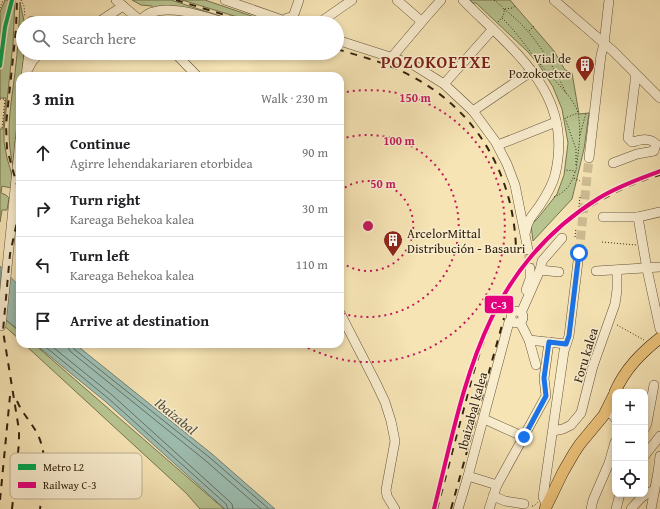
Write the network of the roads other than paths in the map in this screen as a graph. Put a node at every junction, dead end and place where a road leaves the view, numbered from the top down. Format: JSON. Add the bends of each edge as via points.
{"nodes":[{"id":1,"x":225,"y":0,"type":"edge"},
{"id":2,"x":298,"y":0,"type":"edge"},
{"id":3,"x":352,"y":0,"type":"edge"},
{"id":4,"x":397,"y":0,"type":"edge"},
{"id":5,"x":441,"y":0,"type":"edge"},
{"id":6,"x":463,"y":0,"type":"edge"},
{"id":7,"x":554,"y":0,"type":"edge"},
{"id":8,"x":609,"y":0,"type":"edge"},
{"id":9,"x":119,"y":3,"type":"edge"},
{"id":10,"x":105,"y":16,"type":"edge"},
{"id":11,"x":135,"y":16,"type":"edge"},
{"id":12,"x":147,"y":16,"type":"edge"},
{"id":13,"x":201,"y":16,"type":"edge"},
{"id":14,"x":277,"y":16,"type":"edge"},
{"id":15,"x":294,"y":16,"type":"edge"},
{"id":16,"x":330,"y":16,"type":"edge"},
{"id":17,"x":422,"y":21,"type":"junction"},
{"id":18,"x":495,"y":26,"type":"junction"},
{"id":19,"x":344,"y":42,"type":"edge"},
{"id":20,"x":604,"y":44,"type":"junction"},
{"id":21,"x":392,"y":57,"type":"junction"},
{"id":22,"x":28,"y":60,"type":"edge"},
{"id":23,"x":33,"y":60,"type":"edge"},
{"id":24,"x":182,"y":60,"type":"edge"},
{"id":25,"x":532,"y":71,"type":"junction"},
{"id":26,"x":27,"y":72,"type":"edge"},
{"id":27,"x":28,"y":72,"type":"edge"},
{"id":28,"x":193,"y":72,"type":"edge"},
{"id":29,"x":635,"y":74,"type":"junction"},
{"id":30,"x":444,"y":84,"type":"junction"},
{"id":31,"x":660,"y":98,"type":"edge"},
{"id":32,"x":473,"y":111,"type":"junction"},
{"id":33,"x":556,"y":122,"type":"junction"},
{"id":34,"x":498,"y":145,"type":"junction"},
{"id":35,"x":589,"y":158,"type":"tunnel mouth"},
{"id":36,"x":613,"y":164,"type":"dead end"},
{"id":37,"x":16,"y":178,"type":"edge"},
{"id":38,"x":520,"y":208,"type":"junction"},
{"id":39,"x":660,"y":212,"type":"edge"},
{"id":40,"x":533,"y":215,"type":"junction"},
{"id":41,"x":603,"y":217,"type":"dead end"},
{"id":42,"x":638,"y":217,"type":"junction"},
{"id":43,"x":526,"y":235,"type":"junction"},
{"id":44,"x":562,"y":238,"type":"dead end"},
{"id":45,"x":528,"y":250,"type":"tunnel mouth"},
{"id":46,"x":579,"y":253,"type":"tunnel mouth"},
{"id":47,"x":660,"y":267,"type":"edge"},
{"id":48,"x":530,"y":268,"type":"tunnel mouth"},
{"id":49,"x":647,"y":268,"type":"junction"},
{"id":50,"x":540,"y":270,"type":"junction"},
{"id":51,"x":617,"y":270,"type":"junction"},
{"id":52,"x":596,"y":271,"type":"dead end"},
{"id":53,"x":559,"y":272,"type":"dead end"},
{"id":54,"x":517,"y":316,"type":"junction"},
{"id":55,"x":344,"y":321,"type":"edge"},
{"id":56,"x":1,"y":326,"type":"edge"},
{"id":57,"x":660,"y":328,"type":"edge"},
{"id":58,"x":660,"y":338,"type":"edge"},
{"id":59,"x":529,"y":340,"type":"junction"},
{"id":60,"x":549,"y":342,"type":"junction"},
{"id":61,"x":566,"y":344,"type":"junction"},
{"id":62,"x":536,"y":365,"type":"dead end"},
{"id":63,"x":654,"y":385,"type":"dead end"},
{"id":64,"x":617,"y":389,"type":"edge"},
{"id":65,"x":611,"y":414,"type":"edge"},
{"id":66,"x":484,"y":418,"type":"junction"},
{"id":67,"x":646,"y":425,"type":"edge"},
{"id":68,"x":553,"y":431,"type":"junction"},
{"id":69,"x":660,"y":436,"type":"edge"},
{"id":70,"x":524,"y":437,"type":"junction"},
{"id":71,"x":648,"y":451,"type":"edge"},
{"id":72,"x":612,"y":452,"type":"edge"},
{"id":73,"x":660,"y":456,"type":"edge"},
{"id":74,"x":659,"y":471,"type":"edge"},
{"id":75,"x":468,"y":476,"type":"junction"},
{"id":76,"x":497,"y":485,"type":"junction"},
{"id":77,"x":655,"y":490,"type":"junction"},
{"id":78,"x":493,"y":496,"type":"junction"},
{"id":79,"x":619,"y":497,"type":"edge"},
{"id":80,"x":524,"y":504,"type":"dead end"},
{"id":81,"x":546,"y":507,"type":"edge"},
{"id":82,"x":395,"y":509,"type":"edge"},
{"id":83,"x":458,"y":509,"type":"edge"},
{"id":84,"x":490,"y":509,"type":"edge"},
{"id":85,"x":591,"y":509,"type":"edge"},
{"id":86,"x":616,"y":509,"type":"edge"},
{"id":87,"x":632,"y":509,"type":"edge"},
{"id":88,"x":651,"y":509,"type":"edge"}],
"edges":[{"from":1,"to":14,"type":"street"},
{"from":2,"to":15,"type":"street"},
{"from":3,"to":16,"type":"street"},
{"from":4,"to":17,"type":"street"},
{"from":5,"to":17,"type":"street"},
{"from":6,"to":18,"type":"street"},
{"from":7,"to":20,"type":"street"},
{"from":8,"to":20,"type":"street"},
{"from":9,"to":10,"type":"street"},
{"from":9,"to":11,"type":"street"},
{"from":12,"to":13,"type":"street","via":[[151,12],[166,10]]},
{"from":17,"to":21,"type":"street"},
{"from":18,"to":25,"type":"street"},
{"from":18,"to":30,"type":"street"},
{"from":19,"to":21,"type":"street"},
{"from":20,"to":29,"type":"street"},
{"from":20,"to":35,"type":"street"},
{"from":21,"to":30,"type":"street","via":[[412,64]]},
{"from":22,"to":26,"type":"street"},
{"from":23,"to":27,"type":"street"},
{"from":24,"to":28,"type":"street"},
{"from":25,"to":32,"type":"street"},
{"from":25,"to":33,"type":"street","via":[[544,89]]},
{"from":29,"to":31,"type":"street"},
{"from":29,"to":36,"type":"street","via":[[628,138],[632,142],[648,139],[656,144],[654,151],[637,154]]},
{"from":30,"to":32,"type":"street"},
{"from":32,"to":34,"type":"street"},
{"from":33,"to":34,"type":"street"},
{"from":33,"to":40,"type":"street","via":[[559,142],[555,176]]},
{"from":34,"to":38,"type":"street","via":[[515,185]]},
{"from":37,"to":56,"type":"street"},
{"from":38,"to":40,"type":"street"},
{"from":38,"to":43,"type":"street"},
{"from":39,"to":42,"type":"street"},
{"from":40,"to":43,"type":"street","via":[[526,227]]},
{"from":41,"to":42,"type":"street"},
{"from":42,"to":49,"type":"street"},
{"from":43,"to":45,"type":"street"},
{"from":44,"to":50,"type":"street","via":[[542,260]]},
{"from":46,"to":61,"type":"street"},
{"from":47,"to":49,"type":"street"},
{"from":48,"to":54,"type":"street","via":[[529,284],[518,306]]},
{"from":49,"to":51,"type":"street"},
{"from":49,"to":57,"type":"street"},
{"from":50,"to":53,"type":"street"},
{"from":50,"to":54,"type":"street"},
{"from":51,"to":52,"type":"street"},
{"from":51,"to":68,"type":"street","name":"Foru kalea","via":[[615,304],[593,366],[581,413],[571,425]]},
{"from":54,"to":59,"type":"street"},
{"from":54,"to":66,"type":"street","name":"Ibaizabal kalea","via":[[509,322]]},
{"from":55,"to":82,"type":"street","via":[[385,402],[391,421],[395,441],[386,490]]},
{"from":58,"to":64,"type":"main road","via":[[636,359]]},
{"from":59,"to":60,"type":"street"},
{"from":59,"to":62,"type":"street"},
{"from":60,"to":61,"type":"street"},
{"from":60,"to":70,"type":"street","via":[[544,378],[546,396]]},
{"from":61,"to":68,"type":"street"},
{"from":63,"to":67,"type":"street"},
{"from":65,"to":81,"type":"main road","via":[[574,453]]},
{"from":66,"to":70,"type":"street"},
{"from":66,"to":75,"type":"street","name":"Ibaizabal kalea"},
{"from":68,"to":81,"type":"street","via":[[543,497]]},
{"from":69,"to":71,"type":"street"},
{"from":70,"to":76,"type":"street"},
{"from":72,"to":85,"type":"street"},
{"from":73,"to":74,"type":"street"},
{"from":74,"to":77,"type":"street"},
{"from":75,"to":76,"type":"street"},
{"from":75,"to":83,"type":"street","name":"Ibaizabal kalea"},
{"from":76,"to":78,"type":"street"},
{"from":77,"to":87,"type":"street","via":[[640,498]]},
{"from":77,"to":88,"type":"street"},
{"from":78,"to":80,"type":"street"},
{"from":78,"to":84,"type":"street"},
{"from":79,"to":86,"type":"street"}]}
